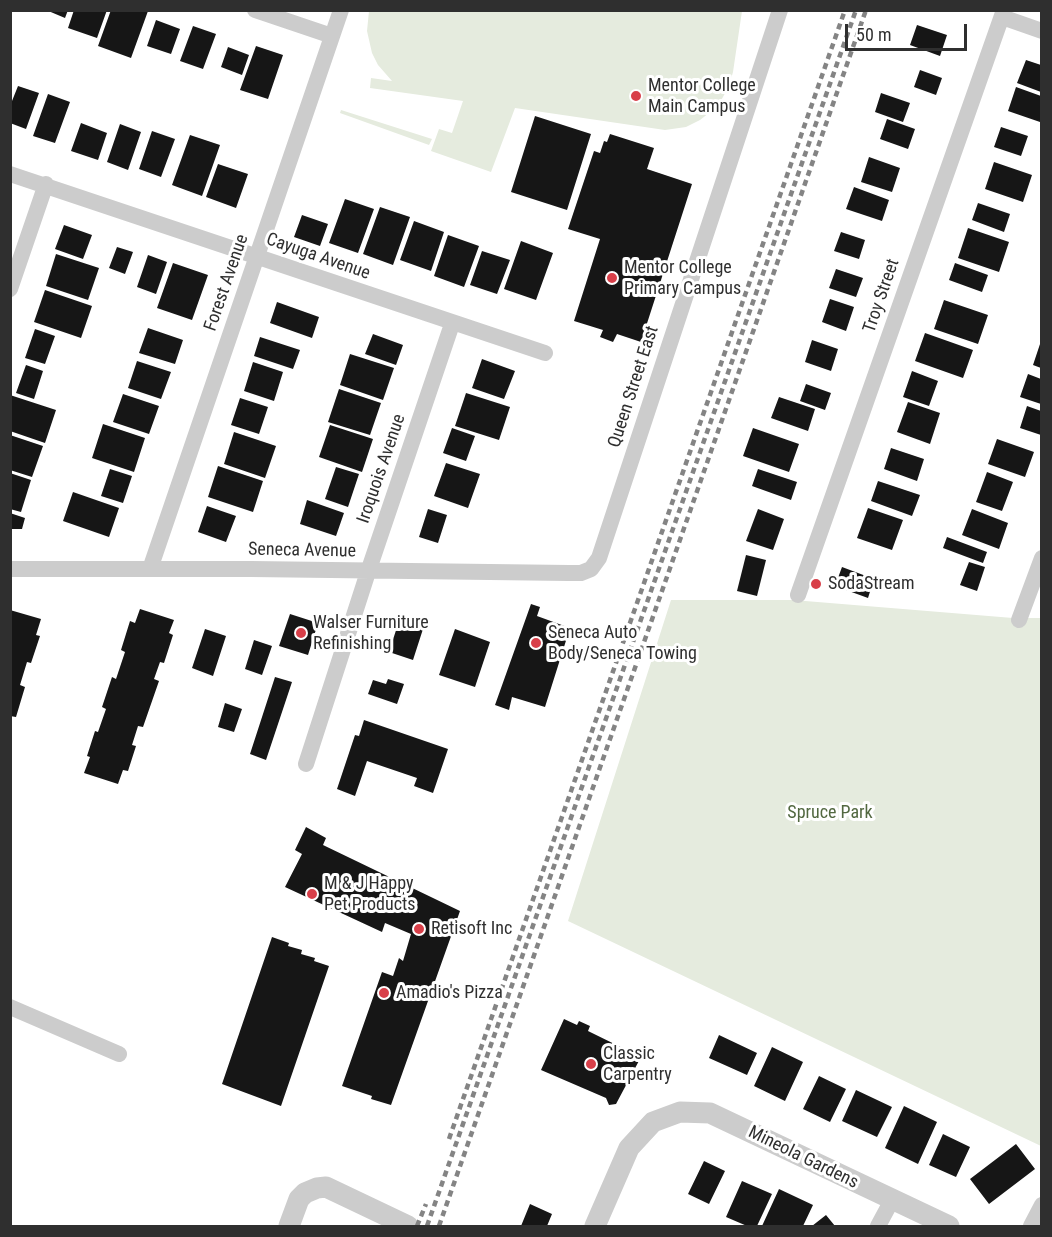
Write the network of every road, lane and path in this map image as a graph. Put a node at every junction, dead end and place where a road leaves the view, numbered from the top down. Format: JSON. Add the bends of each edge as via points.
{"nodes":[{"id":1,"x":255,"y":10,"type":"edge"},
{"id":2,"x":341,"y":10,"type":"edge"},
{"id":3,"x":780,"y":10,"type":"edge"},
{"id":4,"x":1003,"y":14,"type":"edge"},
{"id":5,"x":1041,"y":31,"type":"edge"},
{"id":6,"x":332,"y":36,"type":"junction"},
{"id":7,"x":10,"y":174,"type":"edge"},
{"id":8,"x":45,"y":184,"type":"junction"},
{"id":9,"x":256,"y":257,"type":"junction"},
{"id":10,"x":10,"y":289,"type":"edge"},
{"id":11,"x":452,"y":324,"type":"junction"},
{"id":12,"x":545,"y":353,"type":"dead end"},
{"id":13,"x":1041,"y":558,"type":"edge"},
{"id":14,"x":10,"y":569,"type":"edge"},
{"id":15,"x":150,"y":569,"type":"junction"},
{"id":16,"x":591,"y":569,"type":"joint"},
{"id":17,"x":368,"y":572,"type":"junction"},
{"id":18,"x":798,"y":595,"type":"dead end"},
{"id":19,"x":1020,"y":620,"type":"dead end"},
{"id":20,"x":306,"y":764,"type":"dead end"},
{"id":21,"x":10,"y":1007,"type":"edge"},
{"id":22,"x":119,"y":1054,"type":"dead end"},
{"id":23,"x":892,"y":1200,"type":"junction"},
{"id":24,"x":1041,"y":1205,"type":"edge"},
{"id":25,"x":289,"y":1227,"type":"edge"},
{"id":26,"x":408,"y":1227,"type":"edge"},
{"id":27,"x":596,"y":1227,"type":"edge"},
{"id":28,"x":878,"y":1227,"type":"edge"},
{"id":29,"x":949,"y":1227,"type":"edge"},
{"id":30,"x":1031,"y":1227,"type":"edge"}],
"edges":[{"from":1,"to":6,"type":"street"},
{"from":2,"to":6,"type":"street","name":"Forest Avenue"},
{"from":3,"to":16,"type":"street","name":"Queen Street East","via":[[599,558]]},
{"from":4,"to":5,"type":"street"},
{"from":4,"to":18,"type":"street","name":"Troy Street"},
{"from":6,"to":9,"type":"street","name":"Forest Avenue"},
{"from":7,"to":8,"type":"street","name":"Cayuga Avenue"},
{"from":8,"to":9,"type":"street","name":"Cayuga Avenue"},
{"from":8,"to":10,"type":"street"},
{"from":9,"to":11,"type":"street","name":"Cayuga Avenue"},
{"from":9,"to":15,"type":"street","name":"Forest Avenue"},
{"from":11,"to":12,"type":"street","name":"Cayuga Avenue"},
{"from":11,"to":17,"type":"street","name":"Iroquois Avenue"},
{"from":13,"to":19,"type":"street"},
{"from":14,"to":15,"type":"street","name":"Seneca Avenue"},
{"from":15,"to":17,"type":"street","name":"Seneca Avenue"},
{"from":16,"to":17,"type":"street","name":"Seneca Avenue","via":[[576,573]]},
{"from":17,"to":20,"type":"street","name":"Iroquois Avenue"},
{"from":21,"to":22,"type":"street"},
{"from":23,"to":27,"type":"street","name":"Mineola Gardens","via":[[710,1113],[680,1112],[653,1122],[629,1148]]},
{"from":23,"to":28,"type":"street"},
{"from":23,"to":29,"type":"street","name":"Mineola Gardens"},
{"from":24,"to":30,"type":"street"},
{"from":25,"to":26,"type":"street","via":[[305,1192],[326,1187]]}]}
